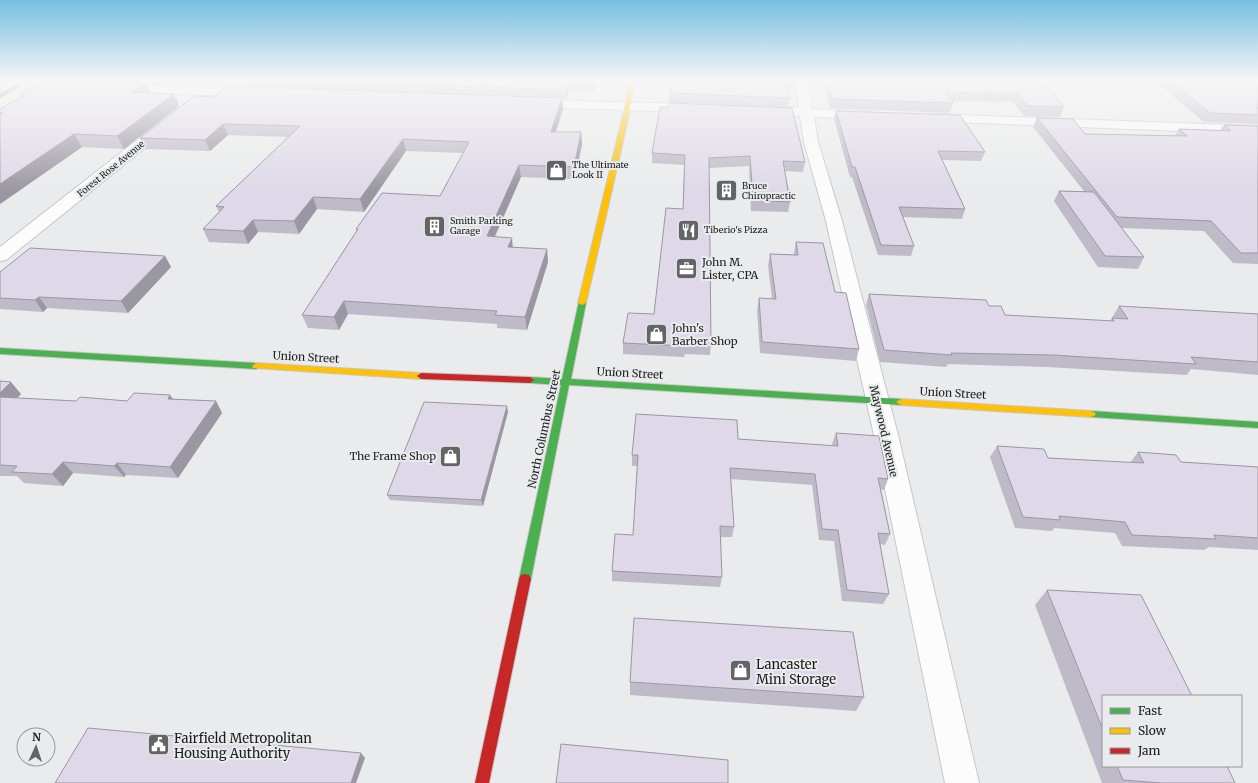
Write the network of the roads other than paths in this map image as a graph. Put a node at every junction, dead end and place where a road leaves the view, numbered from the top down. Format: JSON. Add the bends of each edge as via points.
{"nodes":[{"id":1,"x":176,"y":118,"type":"edge"},
{"id":2,"x":625,"y":118,"type":"edge"},
{"id":3,"x":807,"y":118,"type":"edge"},
{"id":4,"x":938,"y":118,"type":"edge"},
{"id":5,"x":1258,"y":130,"type":"edge"},
{"id":6,"x":0,"y":256,"type":"edge"},
{"id":7,"x":0,"y":351,"type":"edge"},
{"id":8,"x":566,"y":382,"type":"junction"},
{"id":9,"x":876,"y":400,"type":"junction"},
{"id":10,"x":1258,"y":424,"type":"edge"},
{"id":11,"x":482,"y":783,"type":"edge"},
{"id":12,"x":962,"y":783,"type":"edge"}],
"edges":[{"from":1,"to":6,"type":"street","name":"Forest Rose Avenue"},
{"from":2,"to":8,"type":"street","name":"North Columbus Street"},
{"from":3,"to":9,"type":"street","name":"Maywood Avenue","via":[[811,142],[834,220]]},
{"from":4,"to":5,"type":"street"},
{"from":7,"to":8,"type":"street","name":"Union Street","via":[[431,377]]},
{"from":8,"to":9,"type":"street","name":"Union Street"},
{"from":8,"to":11,"type":"street","name":"North Columbus Street"},
{"from":9,"to":10,"type":"street","name":"Union Street"},
{"from":9,"to":12,"type":"street","name":"Maywood Avenue","via":[[886,435]]}]}
